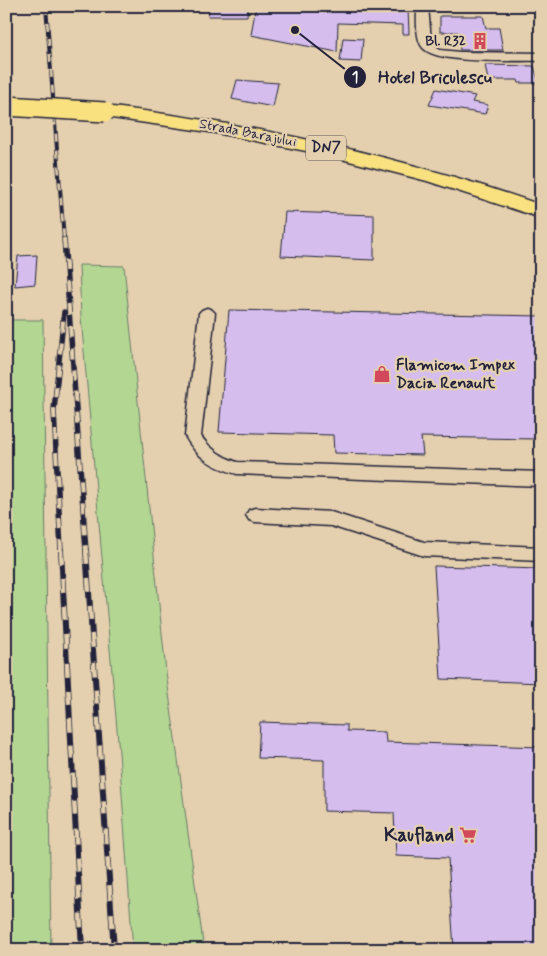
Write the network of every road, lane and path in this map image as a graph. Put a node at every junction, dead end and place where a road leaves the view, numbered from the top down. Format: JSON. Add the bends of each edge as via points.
{"nodes":[{"id":1,"x":422,"y":6,"type":"edge"},
{"id":2,"x":541,"y":57,"type":"edge"},
{"id":3,"x":6,"y":106,"type":"edge"},
{"id":4,"x":541,"y":212,"type":"edge"},
{"id":5,"x":207,"y":313,"type":"dead end"},
{"id":6,"x":541,"y":479,"type":"edge"},
{"id":7,"x":255,"y":515,"type":"dead end"},
{"id":8,"x":541,"y":554,"type":"edge"}],
"edges":[{"from":1,"to":2,"type":"lane","via":[[425,41],[437,53]]},
{"from":3,"to":4,"type":"highway","name":"Strada Barajului","number":"DN7","bridge":true,"via":[[105,112],[216,126],[319,147],[443,179]]},
{"from":5,"to":6,"type":"lane","via":[[193,436],[199,448],[212,458],[237,468]]},
{"from":7,"to":8,"type":"lane","via":[[331,519],[424,549]]}]}
